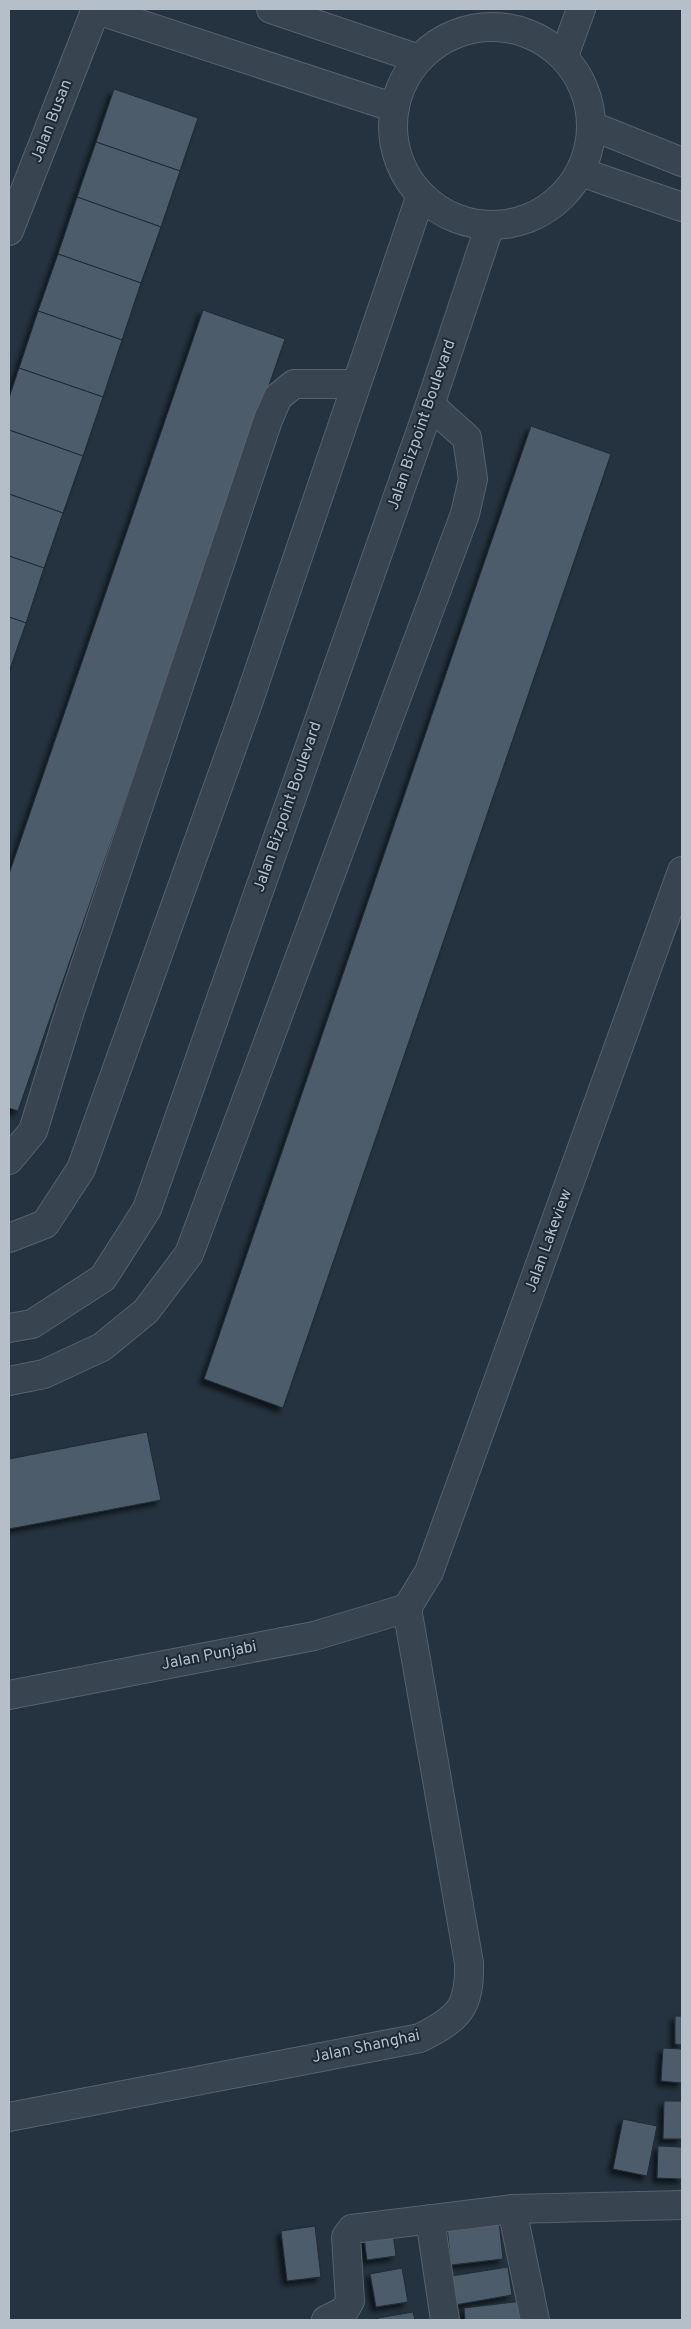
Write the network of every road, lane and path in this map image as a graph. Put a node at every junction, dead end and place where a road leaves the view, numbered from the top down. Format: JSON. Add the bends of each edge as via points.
{"nodes":[{"id":1,"x":95,"y":9,"type":"edge"},
{"id":2,"x":271,"y":9,"type":"edge"},
{"id":3,"x":581,"y":9,"type":"edge"},
{"id":4,"x":484,"y":18,"type":"edge"},
{"id":5,"x":564,"y":56,"type":"junction"},
{"id":6,"x":419,"y":59,"type":"junction"},
{"id":7,"x":395,"y":108,"type":"junction"},
{"id":8,"x":592,"y":126,"type":"junction"},
{"id":9,"x":682,"y":162,"type":"edge"},
{"id":10,"x":581,"y":172,"type":"junction"},
{"id":11,"x":421,"y":195,"type":"junction"},
{"id":12,"x":682,"y":207,"type":"edge"},
{"id":13,"x":490,"y":225,"type":"junction"},
{"id":14,"x":9,"y":231,"type":"edge"},
{"id":15,"x":356,"y":384,"type":"junction"},
{"id":16,"x":430,"y":405,"type":"junction"},
{"id":17,"x":682,"y":871,"type":"edge"},
{"id":18,"x":9,"y":1160,"type":"edge"},
{"id":19,"x":9,"y":1238,"type":"edge"},
{"id":20,"x":9,"y":1328,"type":"edge"},
{"id":21,"x":9,"y":1381,"type":"edge"},
{"id":22,"x":407,"y":1608,"type":"junction"},
{"id":23,"x":9,"y":1695,"type":"edge"},
{"id":24,"x":9,"y":2116,"type":"edge"},
{"id":25,"x":682,"y":2205,"type":"edge"},
{"id":26,"x":512,"y":2209,"type":"junction"},
{"id":27,"x":430,"y":2219,"type":"junction"},
{"id":28,"x":326,"y":2320,"type":"edge"},
{"id":29,"x":445,"y":2320,"type":"edge"},
{"id":30,"x":535,"y":2320,"type":"edge"}],
"edges":[{"from":1,"to":7,"type":"street"},
{"from":1,"to":14,"type":"street","name":"Jalan Busan"},
{"from":2,"to":6,"type":"street"},
{"from":3,"to":5,"type":"street"},
{"from":4,"to":5,"type":"street","via":[[526,32]]},
{"from":4,"to":6,"type":"street","via":[[447,37]]},
{"from":5,"to":8,"type":"street","via":[[585,88]]},
{"from":6,"to":7,"type":"street","via":[[403,82]]},
{"from":7,"to":11,"type":"street","via":[[394,139],[403,169]]},
{"from":8,"to":9,"type":"street"},
{"from":8,"to":10,"type":"street","via":[[589,150]]},
{"from":10,"to":12,"type":"street"},
{"from":10,"to":13,"type":"street","via":[[558,201],[526,220]]},
{"from":11,"to":13,"type":"street","via":[[452,217]]},
{"from":11,"to":15,"type":"street"},
{"from":13,"to":16,"type":"street","name":"Jalan Bizpoint Boulevard"},
{"from":15,"to":18,"type":"street","via":[[294,384],[278,397],[32,1130]]},
{"from":15,"to":19,"type":"street","via":[[248,703],[82,1169],[45,1224]]},
{"from":16,"to":20,"type":"street","name":"Jalan Bizpoint Boulevard","via":[[147,1209],[103,1278],[32,1324]]},
{"from":16,"to":21,"type":"street","via":[[467,438],[473,479],[465,514],[189,1254],[146,1310],[102,1347],[44,1374]]},
{"from":17,"to":22,"type":"street","name":"Jalan Lakeview","via":[[429,1572]]},
{"from":22,"to":23,"type":"street","name":"Jalan Punjabi","via":[[314,1636]]},
{"from":22,"to":24,"type":"street","name":"Jalan Shanghai","via":[[469,1963],[469,1989],[459,2011],[446,2025],[420,2038]]},
{"from":25,"to":26,"type":"street"},
{"from":26,"to":27,"type":"street"},
{"from":26,"to":30,"type":"street"},
{"from":27,"to":28,"type":"street","via":[[352,2228],[346,2237],[350,2301],[344,2311]]},
{"from":27,"to":29,"type":"street"}]}
